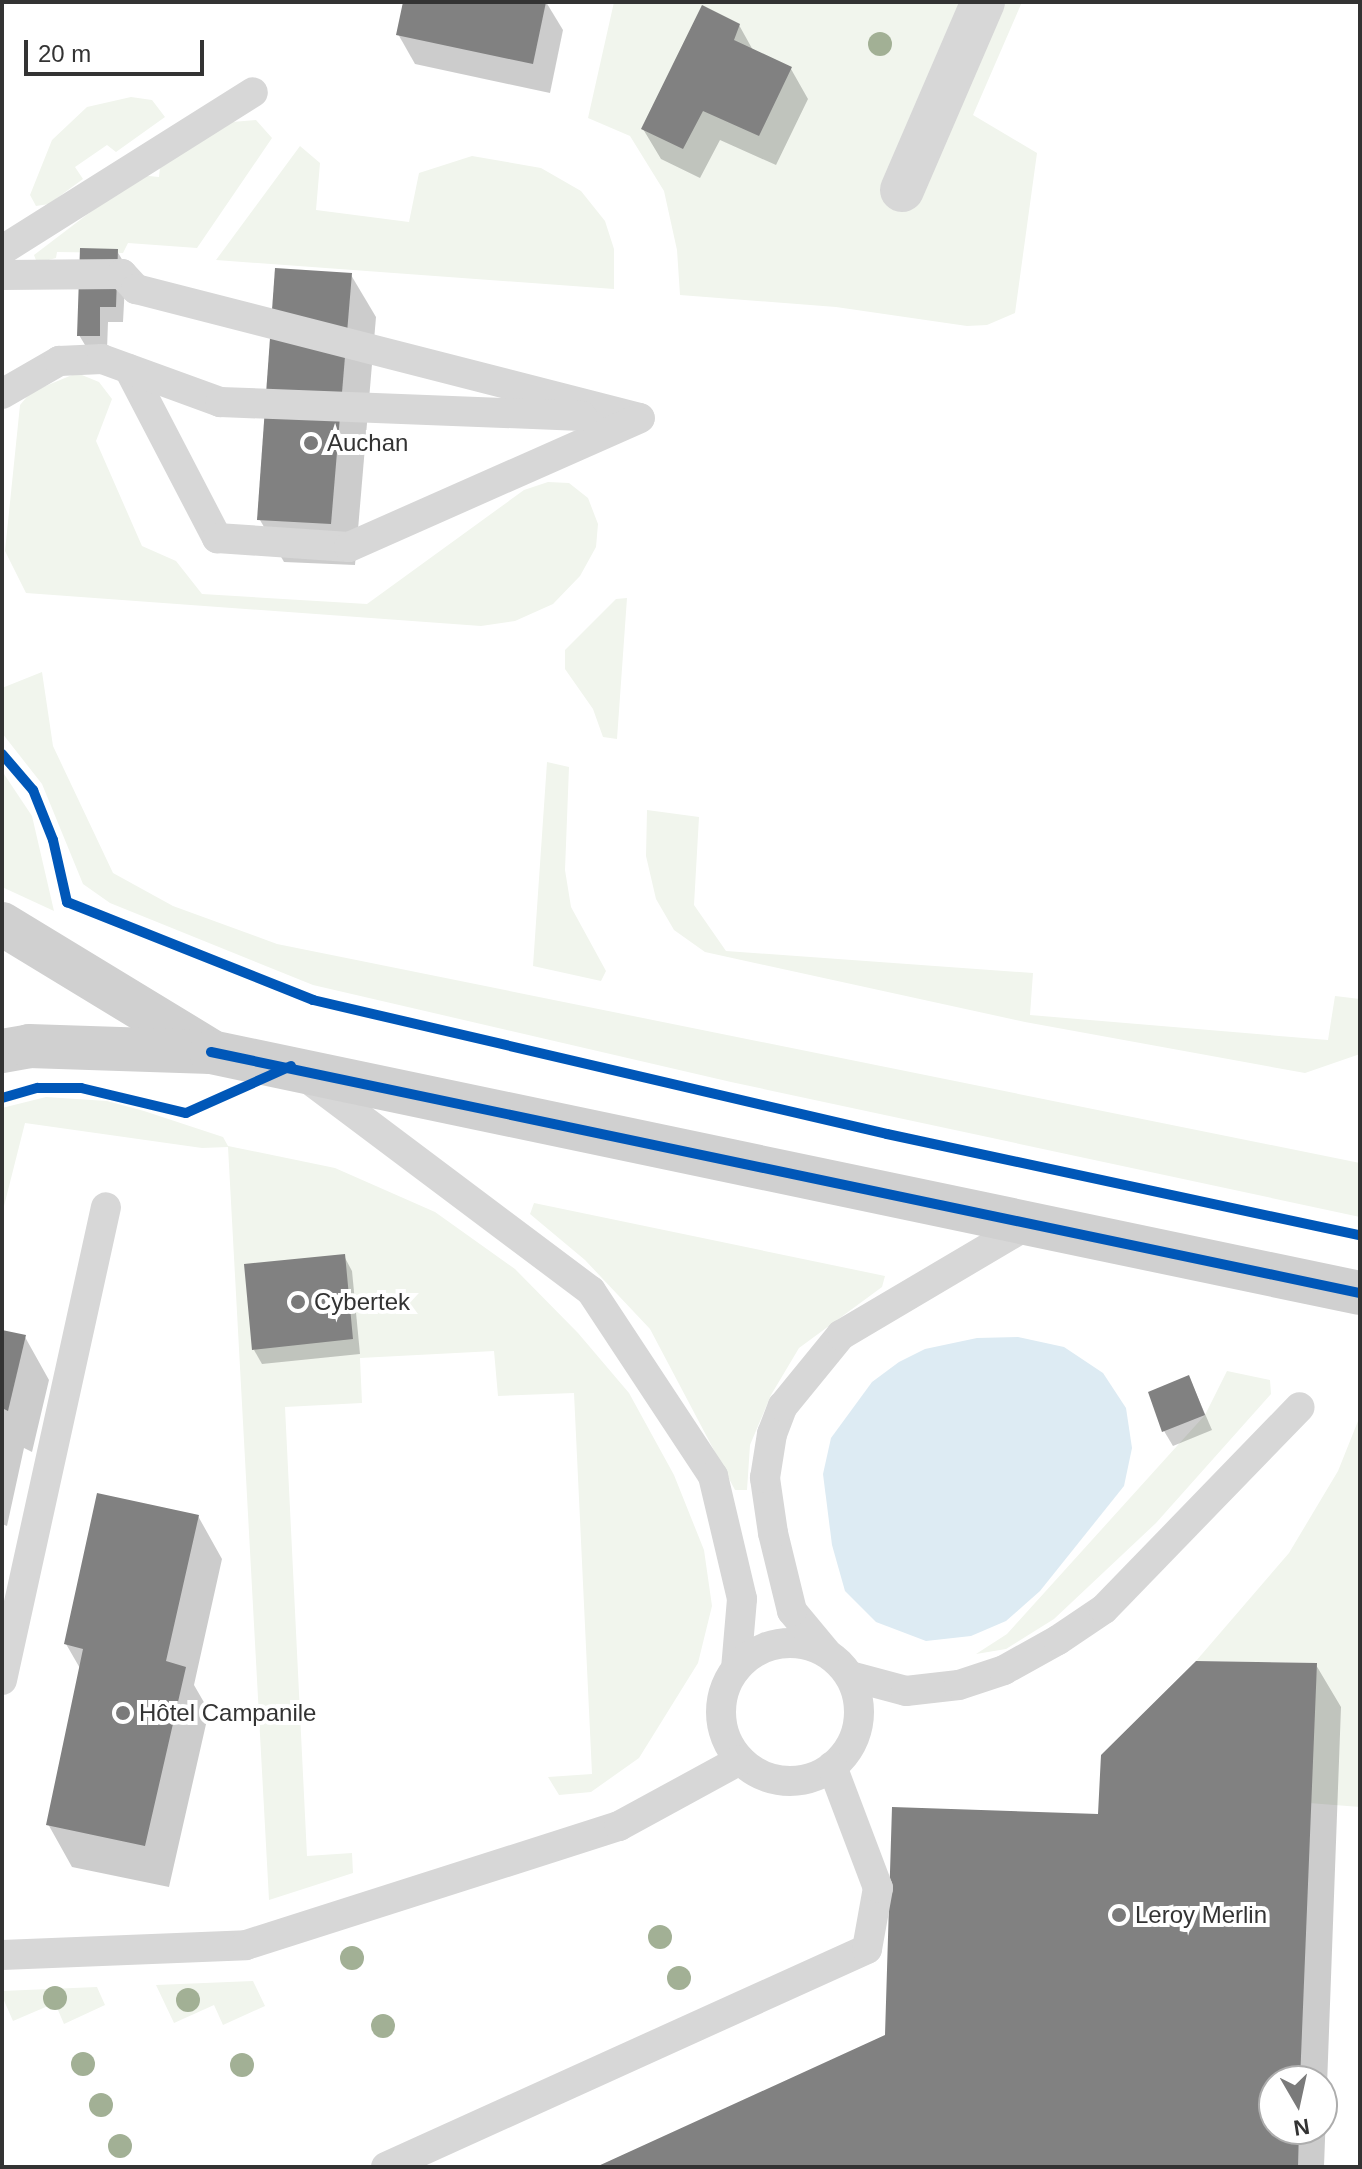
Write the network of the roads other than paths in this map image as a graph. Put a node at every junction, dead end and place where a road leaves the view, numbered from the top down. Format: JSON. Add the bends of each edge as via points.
{"nodes":[{"id":1,"x":983,"y":2,"type":"edge"},
{"id":2,"x":253,"y":92,"type":"dead end"},
{"id":3,"x":902,"y":190,"type":"dead end"},
{"id":4,"x":3,"y":262,"type":"edge"},
{"id":5,"x":129,"y":369,"type":"junction"},
{"id":6,"x":2,"y":394,"type":"edge"},
{"id":7,"x":640,"y":418,"type":"junction"},
{"id":8,"x":2,"y":924,"type":"edge"},
{"id":9,"x":2,"y":1051,"type":"edge"},
{"id":10,"x":211,"y":1052,"type":"junction"},
{"id":11,"x":291,"y":1066,"type":"junction"},
{"id":12,"x":106,"y":1207,"type":"dead end"},
{"id":13,"x":1027,"y":1225,"type":"junction"},
{"id":14,"x":1360,"y":1293,"type":"edge"},
{"id":15,"x":1300,"y":1407,"type":"dead end"},
{"id":16,"x":12,"y":1593,"type":"edge"},
{"id":17,"x":826,"y":1652,"type":"junction"},
{"id":18,"x":736,"y":1669,"type":"junction"},
{"id":19,"x":850,"y":1676,"type":"junction"},
{"id":20,"x":2,"y":1680,"type":"edge"},
{"id":21,"x":740,"y":1760,"type":"junction"},
{"id":22,"x":832,"y":1766,"type":"junction"},
{"id":23,"x":2,"y":1955,"type":"edge"},
{"id":24,"x":386,"y":2167,"type":"edge"}],
"edges":[{"from":1,"to":3,"type":"street"},
{"from":2,"to":4,"type":"lane"},
{"from":4,"to":7,"type":"lane","via":[[122,274],[136,289]]},
{"from":5,"to":6,"type":"lane","via":[[102,359],[59,361]]},
{"from":5,"to":7,"type":"lane","via":[[220,402]]},
{"from":5,"to":7,"type":"lane","via":[[217,538],[349,547]]},
{"from":8,"to":10,"type":"main road"},
{"from":9,"to":10,"type":"main road","via":[[29,1046]]},
{"from":10,"to":11,"type":"main road"},
{"from":11,"to":13,"type":"main road"},
{"from":11,"to":18,"type":"lane","via":[[591,1291],[713,1476],[742,1599]]},
{"from":12,"to":16,"type":"lane"},
{"from":13,"to":14,"type":"main road"},
{"from":13,"to":17,"type":"lane","via":[[841,1335],[783,1406],[765,1478],[773,1533],[792,1611]]},
{"from":15,"to":19,"type":"lane","via":[[1104,1609],[1058,1640],[1004,1670],[959,1685],[906,1691]]},
{"from":16,"to":20,"type":"lane"},
{"from":17,"to":18,"type":"lane","via":[[788,1642],[768,1645]]},
{"from":17,"to":19,"type":"lane"},
{"from":18,"to":21,"type":"lane","via":[[723,1695],[721,1725]]},
{"from":19,"to":22,"type":"lane","via":[[859,1715],[846,1752]]},
{"from":21,"to":22,"type":"lane","via":[[775,1779],[796,1781]]},
{"from":21,"to":23,"type":"lane","via":[[619,1826],[246,1945]]},
{"from":22,"to":24,"type":"lane","via":[[878,1888],[867,1949]]}]}
